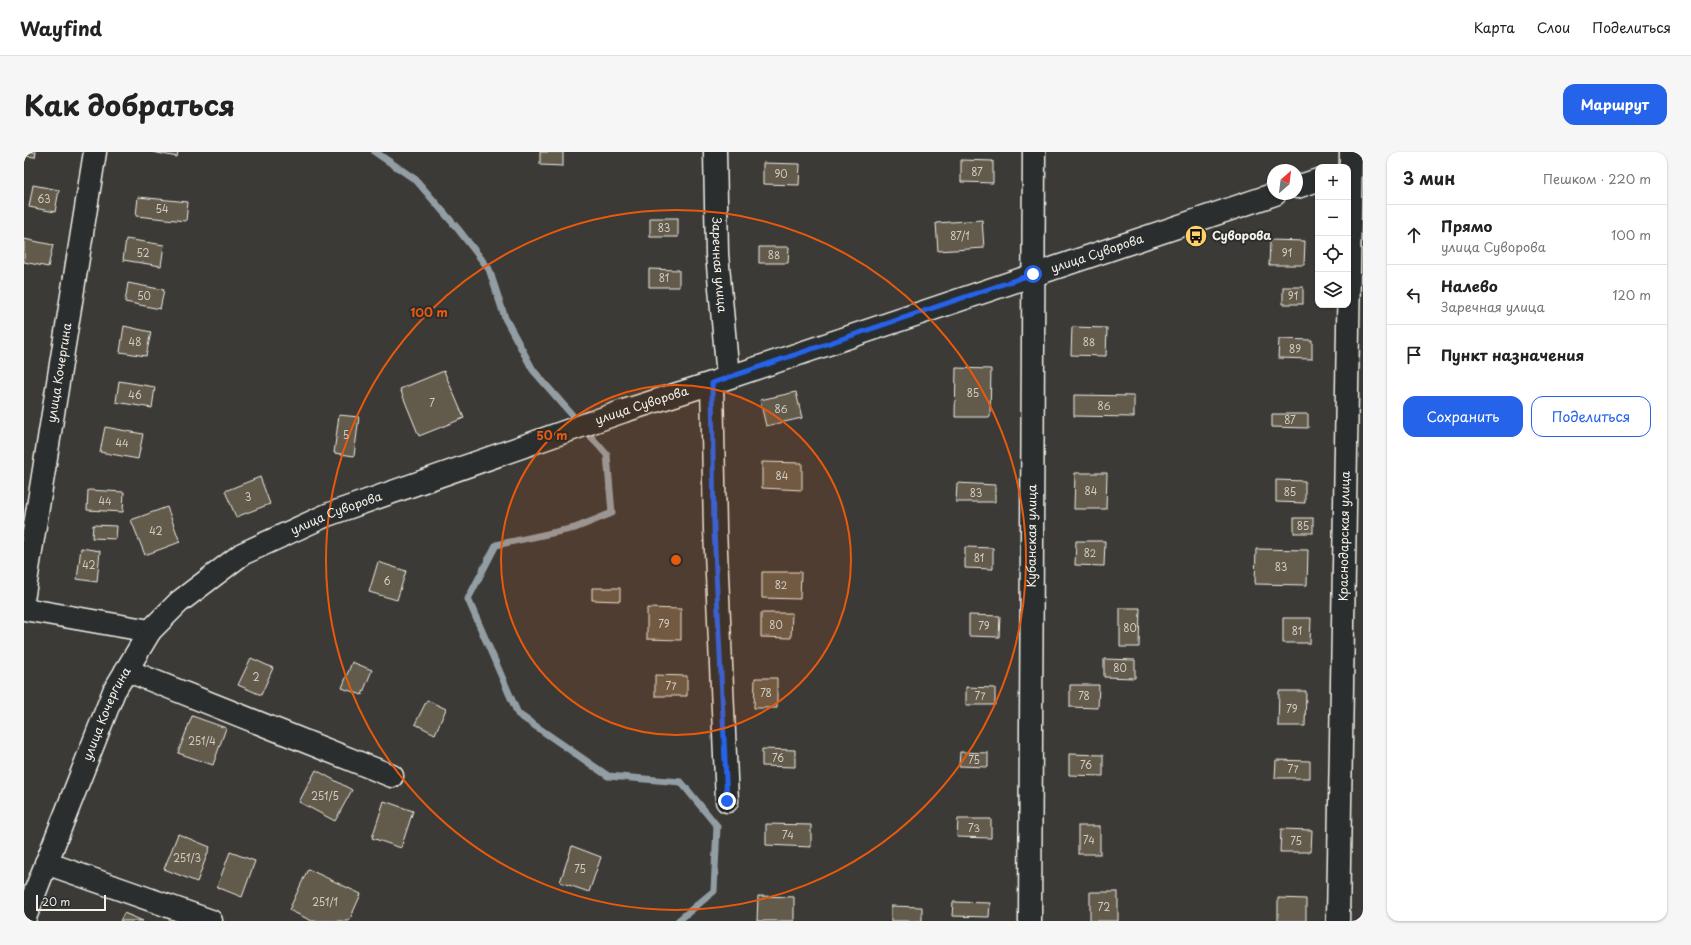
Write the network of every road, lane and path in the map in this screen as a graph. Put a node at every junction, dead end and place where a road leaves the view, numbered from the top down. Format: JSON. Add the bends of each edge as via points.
{"nodes":[{"id":1,"x":95,"y":152,"type":"edge"},
{"id":2,"x":715,"y":152,"type":"edge"},
{"id":3,"x":1034,"y":152,"type":"edge"},
{"id":4,"x":1353,"y":164,"type":"edge"},
{"id":5,"x":1315,"y":181,"type":"edge"},
{"id":6,"x":1303,"y":185,"type":"edge"},
{"id":7,"x":1267,"y":197,"type":"edge"},
{"id":8,"x":1033,"y":274,"type":"junction"},
{"id":9,"x":720,"y":380,"type":"junction"},
{"id":10,"x":24,"y":594,"type":"edge"},
{"id":11,"x":24,"y":609,"type":"edge"},
{"id":12,"x":150,"y":631,"type":"junction"},
{"id":13,"x":126,"y":670,"type":"junction"},
{"id":14,"x":392,"y":776,"type":"dead end"},
{"id":15,"x":727,"y":801,"type":"dead end"},
{"id":16,"x":46,"y":863,"type":"junction"},
{"id":17,"x":24,"y":920,"type":"edge"},
{"id":18,"x":211,"y":921,"type":"edge"},
{"id":19,"x":1030,"y":921,"type":"edge"},
{"id":20,"x":1338,"y":921,"type":"edge"}],
"edges":[{"from":1,"to":10,"type":"street","name":"улица Кочергина"},
{"from":2,"to":9,"type":"street","name":"Заречная улица"},
{"from":3,"to":8,"type":"street","name":"Кубанская улица"},
{"from":4,"to":20,"type":"street","name":"Краснодарская улица"},
{"from":5,"to":6,"type":"street"},
{"from":7,"to":8,"type":"street","name":"улица Суворова"},
{"from":8,"to":9,"type":"street","name":"улица Суворова"},
{"from":8,"to":19,"type":"street","name":"Кубанская улица"},
{"from":9,"to":12,"type":"street","name":"улица Суворова","via":[[624,410],[327,515],[242,554],[179,602]]},
{"from":9,"to":15,"type":"street","name":"Заречная улица","via":[[714,529]]},
{"from":11,"to":12,"type":"street"},
{"from":12,"to":13,"type":"street","name":"улица Кочергина"},
{"from":13,"to":14,"type":"street"},
{"from":13,"to":16,"type":"street","name":"улица Кочергина","via":[[114,691]]},
{"from":16,"to":17,"type":"street","name":"улица Кочергина"},
{"from":16,"to":18,"type":"street"}]}
